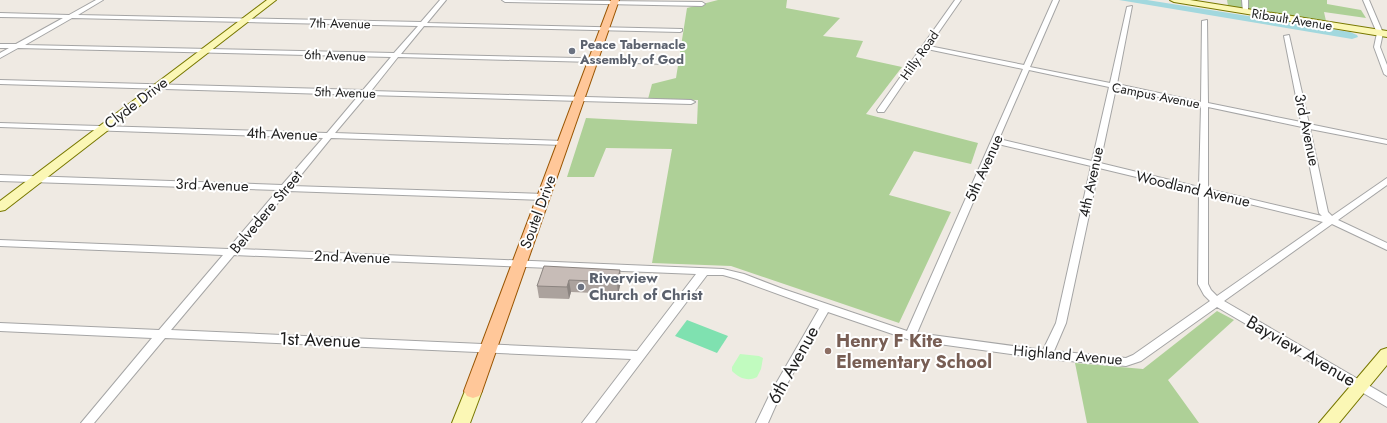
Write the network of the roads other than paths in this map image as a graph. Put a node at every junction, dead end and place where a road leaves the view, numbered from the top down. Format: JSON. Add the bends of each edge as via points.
{"nodes":[{"id":1,"x":100,"y":0,"type":"edge"},
{"id":2,"x":272,"y":0,"type":"edge"},
{"id":3,"x":443,"y":0,"type":"edge"},
{"id":4,"x":505,"y":0,"type":"edge"},
{"id":5,"x":958,"y":0,"type":"edge"},
{"id":6,"x":1056,"y":0,"type":"edge"},
{"id":7,"x":1174,"y":0,"type":"edge"},
{"id":8,"x":1245,"y":0,"type":"edge"},
{"id":9,"x":1366,"y":0,"type":"edge"},
{"id":10,"x":615,"y":1,"type":"edge"},
{"id":11,"x":702,"y":4,"type":"dead end"},
{"id":12,"x":1130,"y":8,"type":"dead end"},
{"id":13,"x":1246,"y":12,"type":"junction"},
{"id":14,"x":0,"y":15,"type":"edge"},
{"id":15,"x":70,"y":17,"type":"junction"},
{"id":16,"x":244,"y":21,"type":"junction"},
{"id":17,"x":1206,"y":21,"type":"dead end"},
{"id":18,"x":423,"y":25,"type":"junction"},
{"id":19,"x":605,"y":29,"type":"junction"},
{"id":20,"x":680,"y":30,"type":"dead end"},
{"id":21,"x":1384,"y":34,"type":"edge"},
{"id":22,"x":1287,"y":36,"type":"dead end"},
{"id":23,"x":0,"y":46,"type":"edge"},
{"id":24,"x":17,"y":46,"type":"junction"},
{"id":25,"x":925,"y":47,"type":"junction"},
{"id":26,"x":205,"y":51,"type":"junction"},
{"id":27,"x":0,"y":56,"type":"edge"},
{"id":28,"x":396,"y":56,"type":"junction"},
{"id":29,"x":593,"y":61,"type":"junction"},
{"id":30,"x":670,"y":62,"type":"dead end"},
{"id":31,"x":1026,"y":68,"type":"junction"},
{"id":32,"x":1387,"y":74,"type":"edge"},
{"id":33,"x":0,"y":82,"type":"edge"},
{"id":34,"x":1112,"y":86,"type":"junction"},
{"id":35,"x":158,"y":87,"type":"junction"},
{"id":36,"x":365,"y":93,"type":"junction"},
{"id":37,"x":580,"y":99,"type":"junction"},
{"id":38,"x":691,"y":102,"type":"dead end"},
{"id":39,"x":1204,"y":105,"type":"junction"},
{"id":40,"x":881,"y":110,"type":"dead end"},
{"id":41,"x":0,"y":125,"type":"edge"},
{"id":42,"x":1306,"y":126,"type":"junction"},
{"id":43,"x":103,"y":129,"type":"junction"},
{"id":44,"x":330,"y":136,"type":"junction"},
{"id":45,"x":996,"y":141,"type":"junction"},
{"id":46,"x":1387,"y":142,"type":"edge"},
{"id":47,"x":564,"y":143,"type":"junction"},
{"id":48,"x":1094,"y":165,"type":"junction"},
{"id":49,"x":0,"y":178,"type":"edge"},
{"id":50,"x":36,"y":179,"type":"junction"},
{"id":51,"x":1387,"y":181,"type":"edge"},
{"id":52,"x":286,"y":188,"type":"junction"},
{"id":53,"x":1203,"y":191,"type":"junction"},
{"id":54,"x":544,"y":196,"type":"junction"},
{"id":55,"x":0,"y":207,"type":"edge"},
{"id":56,"x":1332,"y":220,"type":"junction"},
{"id":57,"x":0,"y":243,"type":"edge"},
{"id":58,"x":1387,"y":247,"type":"edge"},
{"id":59,"x":231,"y":252,"type":"junction"},
{"id":60,"x":519,"y":264,"type":"junction"},
{"id":61,"x":704,"y":271,"type":"junction"},
{"id":62,"x":1215,"y":301,"type":"junction"},
{"id":63,"x":825,"y":307,"type":"junction"},
{"id":64,"x":0,"y":327,"type":"edge"},
{"id":65,"x":163,"y":334,"type":"junction"},
{"id":66,"x":910,"y":336,"type":"junction"},
{"id":67,"x":489,"y":348,"type":"junction"},
{"id":68,"x":1387,"y":354,"type":"edge"},
{"id":69,"x":640,"y":355,"type":"junction"},
{"id":70,"x":1047,"y":355,"type":"junction"},
{"id":71,"x":1360,"y":385,"type":"junction"},
{"id":72,"x":473,"y":391,"type":"joint"},
{"id":73,"x":1387,"y":402,"type":"edge"},
{"id":74,"x":87,"y":423,"type":"edge"},
{"id":75,"x":461,"y":423,"type":"edge"},
{"id":76,"x":588,"y":423,"type":"edge"},
{"id":77,"x":762,"y":423,"type":"edge"},
{"id":78,"x":1328,"y":423,"type":"edge"}],
"edges":[{"from":1,"to":15,"type":"street"},
{"from":2,"to":16,"type":"street","name":"Clyde Drive"},
{"from":3,"to":18,"type":"street","name":"Belvedere Street"},
{"from":4,"to":10,"type":"street"},
{"from":5,"to":25,"type":"street","name":"Hilly Road"},
{"from":6,"to":31,"type":"street","name":"5th Avenue"},
{"from":7,"to":13,"type":"street","name":"Ribault Avenue"},
{"from":8,"to":13,"type":"street"},
{"from":9,"to":21,"type":"street"},
{"from":10,"to":11,"type":"street"},
{"from":10,"to":19,"type":"main road","name":"Soutel Drive"},
{"from":12,"to":34,"type":"street","name":"4th Avenue"},
{"from":13,"to":21,"type":"street","name":"Ribault Avenue"},
{"from":14,"to":15,"type":"street","name":"7th Avenue"},
{"from":15,"to":16,"type":"street","name":"7th Avenue"},
{"from":15,"to":24,"type":"street"},
{"from":16,"to":18,"type":"street","name":"7th Avenue"},
{"from":16,"to":26,"type":"street","name":"Clyde Drive"},
{"from":17,"to":39,"type":"street"},
{"from":18,"to":19,"type":"street","name":"7th Avenue"},
{"from":18,"to":28,"type":"street","name":"Belvedere Street"},
{"from":19,"to":20,"type":"street","name":"7th Avenue"},
{"from":19,"to":29,"type":"main road","name":"Soutel Drive"},
{"from":21,"to":32,"type":"street","via":[[1377,48]]},
{"from":22,"to":42,"type":"street","name":"3rd Avenue"},
{"from":23,"to":24,"type":"street","name":"6th Avenue"},
{"from":24,"to":26,"type":"street","name":"6th Avenue"},
{"from":24,"to":27,"type":"street"},
{"from":25,"to":31,"type":"street","name":"Campus Avenue"},
{"from":25,"to":40,"type":"street","name":"Hilly Road"},
{"from":26,"to":28,"type":"street","name":"6th Avenue"},
{"from":26,"to":35,"type":"street","name":"Clyde Drive"},
{"from":28,"to":29,"type":"street","name":"6th Avenue"},
{"from":28,"to":36,"type":"street","name":"Belvedere Street"},
{"from":29,"to":30,"type":"street","name":"6th Avenue"},
{"from":29,"to":37,"type":"main road","name":"Soutel Drive"},
{"from":31,"to":34,"type":"street","name":"Campus Avenue"},
{"from":31,"to":45,"type":"street","name":"5th Avenue"},
{"from":33,"to":35,"type":"street","name":"5th Avenue"},
{"from":34,"to":39,"type":"street","name":"Campus Avenue"},
{"from":34,"to":48,"type":"street","name":"4th Avenue"},
{"from":35,"to":36,"type":"street","name":"5th Avenue"},
{"from":35,"to":43,"type":"street","name":"Clyde Drive"},
{"from":36,"to":37,"type":"street","name":"5th Avenue"},
{"from":36,"to":44,"type":"street","name":"Belvedere Street"},
{"from":37,"to":38,"type":"street","name":"5th Avenue"},
{"from":37,"to":47,"type":"main road","name":"Soutel Drive"},
{"from":39,"to":42,"type":"street","name":"Campus Avenue"},
{"from":39,"to":53,"type":"street"},
{"from":41,"to":43,"type":"street","name":"4th Avenue"},
{"from":42,"to":46,"type":"street","name":"Campus Avenue"},
{"from":42,"to":56,"type":"street","name":"3rd Avenue","via":[[1324,213]]},
{"from":43,"to":44,"type":"street","name":"4th Avenue"},
{"from":43,"to":50,"type":"street","name":"Clyde Drive"},
{"from":44,"to":47,"type":"street","name":"4th Avenue"},
{"from":44,"to":52,"type":"street","name":"Belvedere Street"},
{"from":45,"to":48,"type":"street","name":"Woodland Avenue"},
{"from":45,"to":66,"type":"street","name":"5th Avenue"},
{"from":47,"to":54,"type":"main road","name":"Soutel Drive"},
{"from":48,"to":53,"type":"street","name":"Woodland Avenue"},
{"from":48,"to":70,"type":"street","name":"4th Avenue","via":[[1061,323]]},
{"from":49,"to":50,"type":"street","name":"3rd Avenue"},
{"from":50,"to":52,"type":"street","name":"3rd Avenue"},
{"from":50,"to":55,"type":"street","name":"Clyde Drive"},
{"from":51,"to":56,"type":"street","name":"Highland Avenue"},
{"from":52,"to":54,"type":"street","name":"3rd Avenue"},
{"from":52,"to":59,"type":"street","name":"Belvedere Street"},
{"from":53,"to":56,"type":"street","name":"Woodland Avenue"},
{"from":53,"to":62,"type":"street","via":[[1203,284]]},
{"from":54,"to":60,"type":"main road","name":"Soutel Drive"},
{"from":56,"to":58,"type":"street","name":"Woodland Avenue"},
{"from":56,"to":62,"type":"street","name":"Highland Avenue"},
{"from":57,"to":59,"type":"street","name":"2nd Avenue"},
{"from":59,"to":60,"type":"street","name":"2nd Avenue"},
{"from":59,"to":65,"type":"street","name":"Belvedere Street"},
{"from":60,"to":61,"type":"street","name":"2nd Avenue"},
{"from":60,"to":67,"type":"main road","name":"Soutel Drive"},
{"from":61,"to":63,"type":"street","name":"Highland Avenue","via":[[740,276]]},
{"from":61,"to":69,"type":"street"},
{"from":62,"to":70,"type":"street","name":"Highland Avenue","via":[[1137,358],[1126,362]]},
{"from":62,"to":71,"type":"street","name":"Bayview Avenue"},
{"from":63,"to":66,"type":"street","name":"Highland Avenue"},
{"from":63,"to":77,"type":"street","name":"6th Avenue"},
{"from":64,"to":65,"type":"street","name":"1st Avenue"},
{"from":65,"to":67,"type":"street","name":"1st Avenue"},
{"from":65,"to":74,"type":"street","name":"Belvedere Street"},
{"from":66,"to":70,"type":"street","name":"Highland Avenue"},
{"from":67,"to":69,"type":"street","name":"1st Avenue"},
{"from":67,"to":72,"type":"main road","name":"Soutel Drive"},
{"from":68,"to":71,"type":"street"},
{"from":69,"to":76,"type":"street"},
{"from":71,"to":73,"type":"street","name":"Bayview Avenue"},
{"from":71,"to":78,"type":"street"},
{"from":72,"to":75,"type":"street","name":"Soutel Drive"}]}
